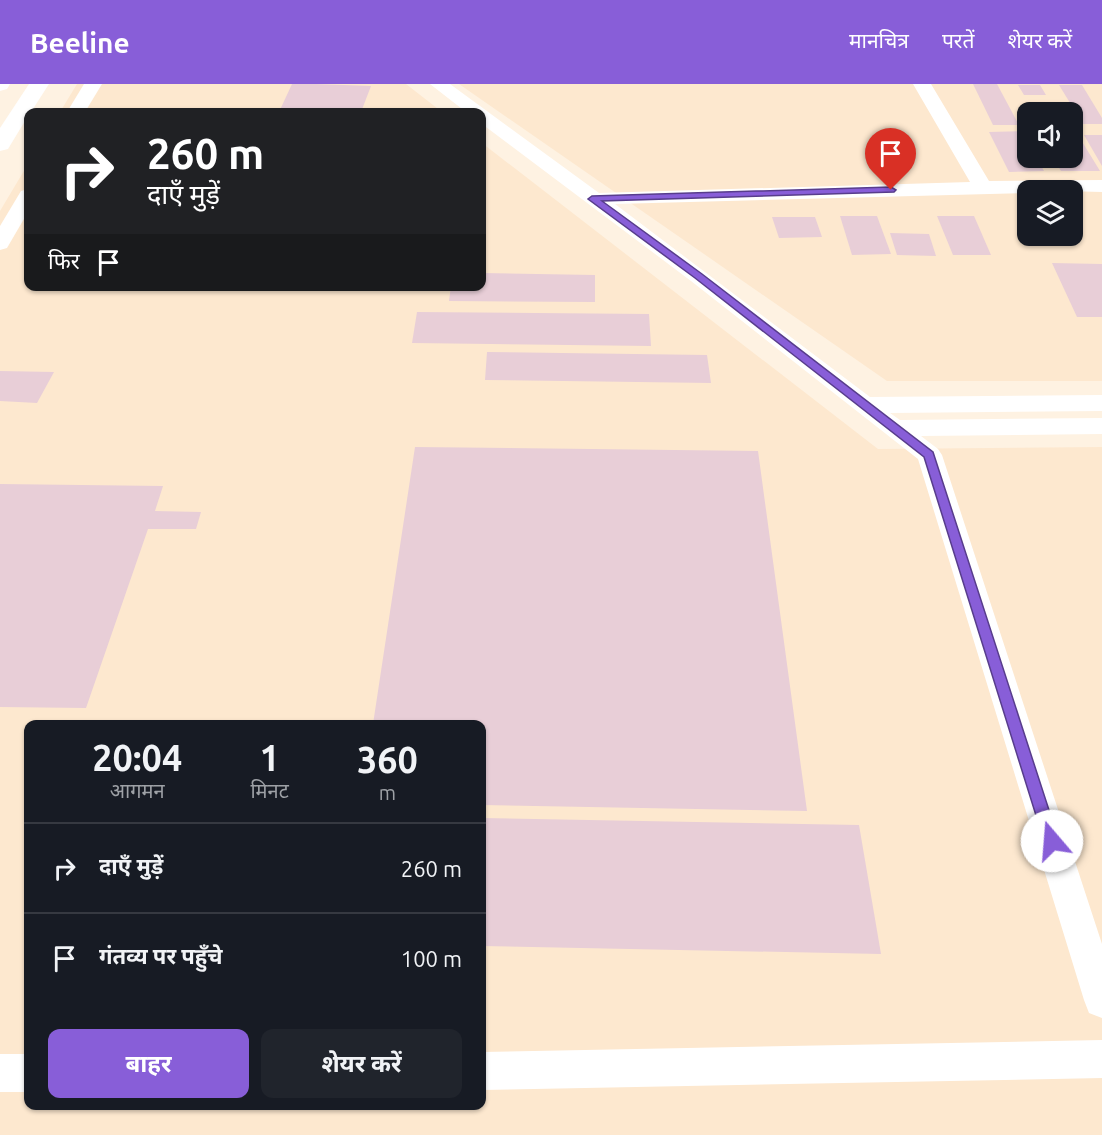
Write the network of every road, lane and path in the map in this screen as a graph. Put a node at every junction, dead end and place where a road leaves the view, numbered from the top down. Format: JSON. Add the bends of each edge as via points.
{"nodes":[{"id":1,"x":39,"y":84,"type":"edge"},
{"id":2,"x":93,"y":84,"type":"edge"},
{"id":3,"x":439,"y":84,"type":"edge"},
{"id":4,"x":922,"y":84,"type":"edge"},
{"id":5,"x":78,"y":108,"type":"edge"},
{"id":6,"x":472,"y":108,"type":"edge"},
{"id":7,"x":486,"y":119,"type":"edge"},
{"id":8,"x":0,"y":144,"type":"edge"},
{"id":9,"x":1102,"y":186,"type":"edge"},
{"id":10,"x":983,"y":187,"type":"junction"},
{"id":11,"x":592,"y":199,"type":"junction"},
{"id":12,"x":24,"y":202,"type":"edge"},
{"id":13,"x":0,"y":244,"type":"edge"},
{"id":14,"x":1102,"y":403,"type":"edge"},
{"id":15,"x":864,"y":405,"type":"junction"},
{"id":16,"x":1102,"y":426,"type":"edge"},
{"id":17,"x":894,"y":428,"type":"junction"},
{"id":18,"x":1102,"y":1000,"type":"edge"},
{"id":19,"x":1102,"y":1059,"type":"edge"},
{"id":20,"x":486,"y":1071,"type":"edge"},
{"id":21,"x":0,"y":1073,"type":"edge"},
{"id":22,"x":24,"y":1073,"type":"edge"}],
"edges":[{"from":1,"to":8,"type":"street"},
{"from":2,"to":5,"type":"street"},
{"from":3,"to":6,"type":"street"},
{"from":4,"to":10,"type":"street"},
{"from":7,"to":11,"type":"street"},
{"from":9,"to":10,"type":"street"},
{"from":10,"to":11,"type":"street"},
{"from":11,"to":15,"type":"street","via":[[699,276]]},
{"from":12,"to":13,"type":"street"},
{"from":14,"to":15,"type":"street"},
{"from":15,"to":17,"type":"street"},
{"from":16,"to":17,"type":"street"},
{"from":17,"to":18,"type":"street","via":[[929,455]]},
{"from":19,"to":20,"type":"street"},
{"from":21,"to":22,"type":"street"}]}
